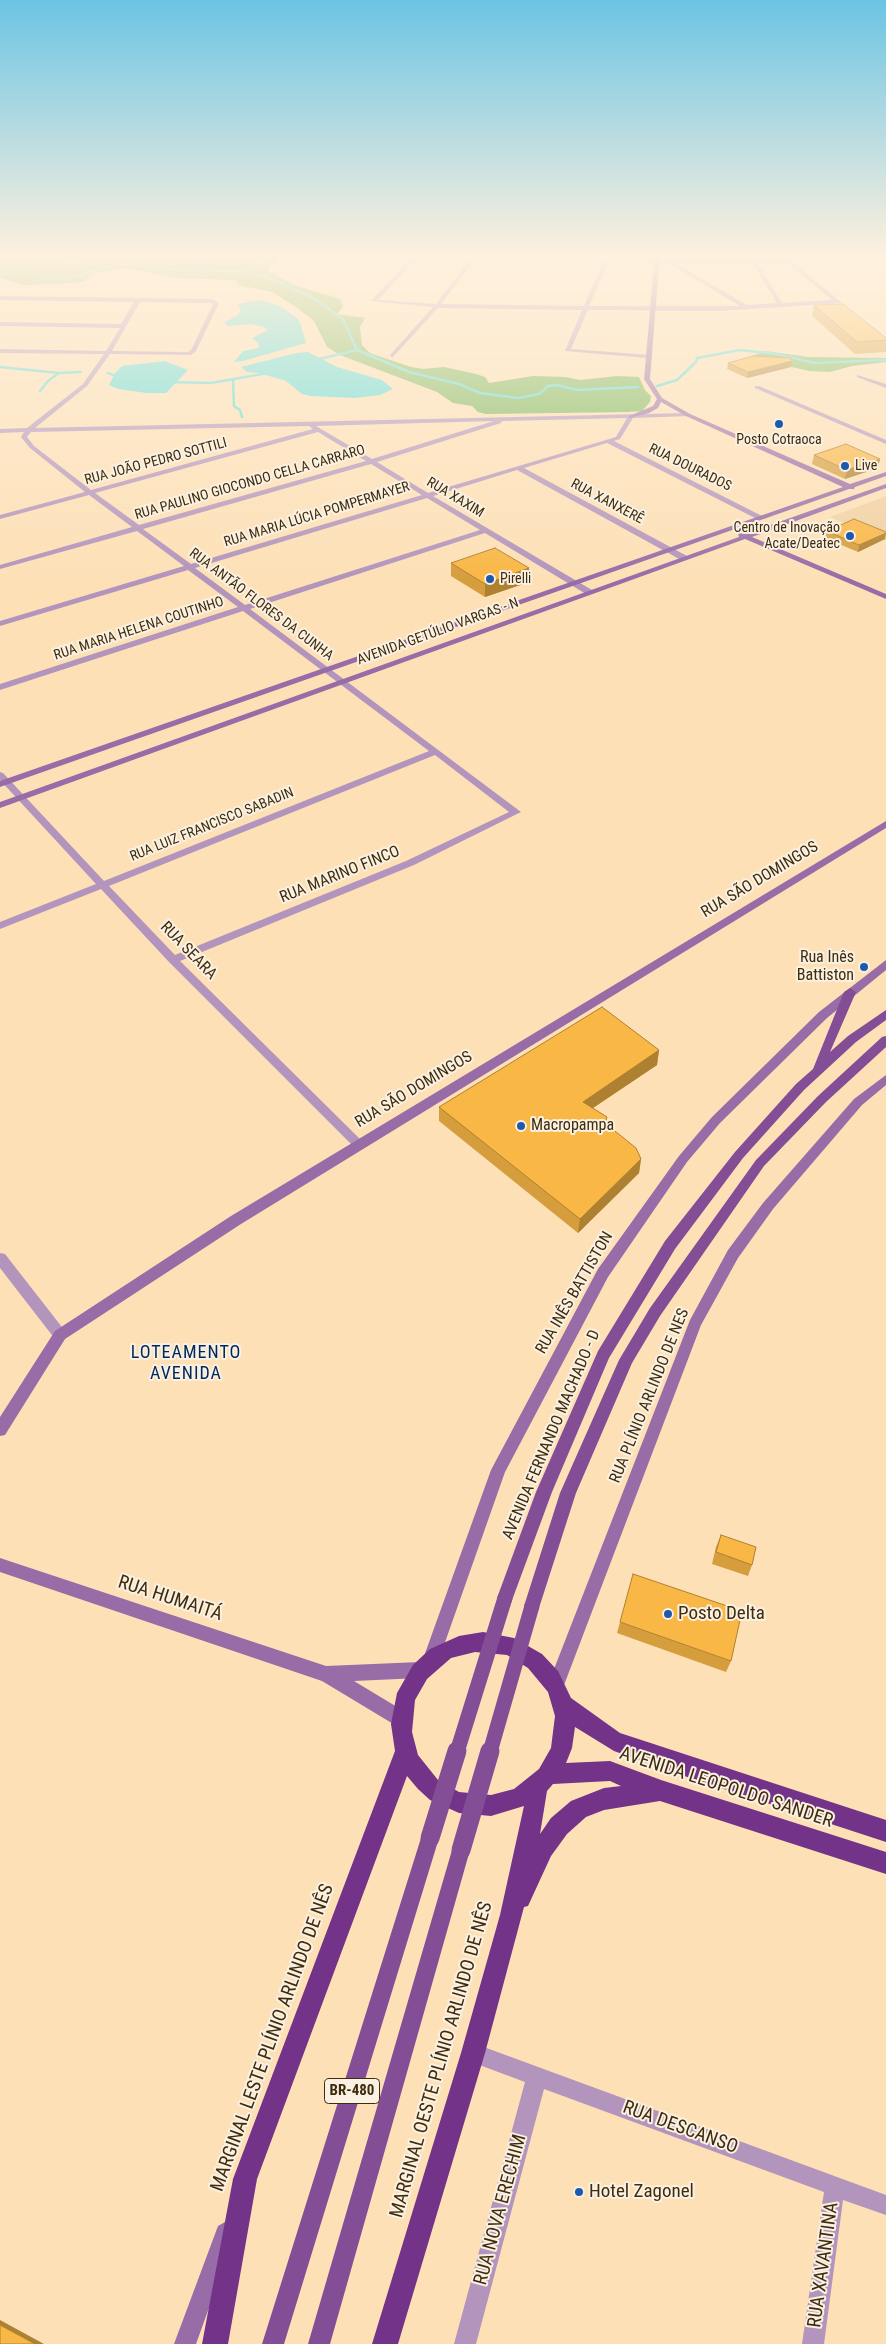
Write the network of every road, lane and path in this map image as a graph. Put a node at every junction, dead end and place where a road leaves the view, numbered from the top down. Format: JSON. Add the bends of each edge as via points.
{"nodes":[{"id":1,"x":101,"y":362,"type":"edge"},
{"id":2,"x":648,"y":362,"type":"edge"},
{"id":3,"x":860,"y":376,"type":"dead end"},
{"id":4,"x":886,"y":386,"type":"edge"},
{"id":5,"x":757,"y":387,"type":"dead end"},
{"id":6,"x":660,"y":400,"type":"junction"},
{"id":7,"x":688,"y":415,"type":"junction"},
{"id":8,"x":630,"y":417,"type":"junction"},
{"id":9,"x":506,"y":419,"type":"junction"},
{"id":10,"x":309,"y":425,"type":"junction"},
{"id":11,"x":29,"y":430,"type":"junction"},
{"id":12,"x":318,"y":430,"type":"junction"},
{"id":13,"x":0,"y":431,"type":"edge"},
{"id":14,"x":608,"y":441,"type":"junction"},
{"id":15,"x":886,"y":442,"type":"edge"},
{"id":16,"x":371,"y":462,"type":"junction"},
{"id":17,"x":518,"y":468,"type":"junction"},
{"id":18,"x":886,"y":474,"type":"edge"},
{"id":19,"x":886,"y":486,"type":"edge"},
{"id":20,"x":850,"y":487,"type":"junction"},
{"id":21,"x":91,"y":493,"type":"junction"},
{"id":22,"x":830,"y":493,"type":"junction"},
{"id":23,"x":865,"y":493,"type":"junction"},
{"id":24,"x":427,"y":495,"type":"junction"},
{"id":25,"x":822,"y":509,"type":"junction"},
{"id":26,"x":0,"y":517,"type":"edge"},
{"id":27,"x":762,"y":518,"type":"junction"},
{"id":28,"x":139,"y":527,"type":"junction"},
{"id":29,"x":730,"y":529,"type":"junction"},
{"id":30,"x":486,"y":530,"type":"junction"},
{"id":31,"x":744,"y":536,"type":"junction"},
{"id":32,"x":669,"y":550,"type":"junction"},
{"id":33,"x":684,"y":558,"type":"junction"},
{"id":34,"x":0,"y":567,"type":"edge"},
{"id":35,"x":190,"y":567,"type":"junction"},
{"id":36,"x":575,"y":584,"type":"junction"},
{"id":37,"x":589,"y":592,"type":"junction"},
{"id":38,"x":886,"y":597,"type":"edge"},
{"id":39,"x":245,"y":608,"type":"junction"},
{"id":40,"x":0,"y":624,"type":"edge"},
{"id":41,"x":328,"y":670,"type":"junction"},
{"id":42,"x":342,"y":681,"type":"junction"},
{"id":43,"x":0,"y":687,"type":"edge"},
{"id":44,"x":435,"y":752,"type":"junction"},
{"id":45,"x":2,"y":780,"type":"edge"},
{"id":46,"x":20,"y":797,"type":"junction"},
{"id":47,"x":0,"y":805,"type":"edge"},
{"id":48,"x":516,"y":812,"type":"joint"},
{"id":49,"x":886,"y":824,"type":"edge"},
{"id":50,"x":101,"y":884,"type":"junction"},
{"id":51,"x":0,"y":926,"type":"edge"},
{"id":52,"x":173,"y":960,"type":"junction"},
{"id":53,"x":886,"y":964,"type":"edge"},
{"id":54,"x":850,"y":992,"type":"junction"},
{"id":55,"x":886,"y":1014,"type":"edge"},
{"id":56,"x":886,"y":1040,"type":"edge"},
{"id":57,"x":817,"y":1072,"type":"junction"},
{"id":58,"x":886,"y":1079,"type":"edge"},
{"id":59,"x":358,"y":1144,"type":"junction"},
{"id":60,"x":0,"y":1258,"type":"edge"},
{"id":61,"x":60,"y":1335,"type":"junction"},
{"id":62,"x":0,"y":1430,"type":"edge"},
{"id":63,"x":0,"y":1564,"type":"edge"},
{"id":64,"x":426,"y":1665,"type":"junction"},
{"id":65,"x":326,"y":1674,"type":"junction"},
{"id":66,"x":559,"y":1696,"type":"junction"},
{"id":67,"x":401,"y":1719,"type":"junction"},
{"id":68,"x":406,"y":1749,"type":"junction"},
{"id":69,"x":543,"y":1781,"type":"junction"},
{"id":70,"x":661,"y":1791,"type":"junction"},
{"id":71,"x":886,"y":1832,"type":"edge"},
{"id":72,"x":886,"y":1863,"type":"edge"},
{"id":73,"x":511,"y":1915,"type":"junction"},
{"id":74,"x":473,"y":2053,"type":"junction"},
{"id":75,"x":537,"y":2076,"type":"junction"},
{"id":76,"x":245,"y":2179,"type":"junction"},
{"id":77,"x":835,"y":2185,"type":"junction"},
{"id":78,"x":886,"y":2205,"type":"edge"},
{"id":79,"x":185,"y":2344,"type":"edge"},
{"id":80,"x":215,"y":2344,"type":"edge"},
{"id":81,"x":273,"y":2344,"type":"edge"},
{"id":82,"x":319,"y":2344,"type":"edge"},
{"id":83,"x":385,"y":2344,"type":"edge"},
{"id":84,"x":465,"y":2344,"type":"edge"},
{"id":85,"x":813,"y":2344,"type":"edge"}],
"edges":[{"from":1,"to":11,"type":"street","via":[[85,385]]},
{"from":2,"to":6,"type":"street","via":[[647,379]]},
{"from":3,"to":4,"type":"street"},
{"from":5,"to":15,"type":"street"},
{"from":6,"to":7,"type":"street"},
{"from":6,"to":8,"type":"street","via":[[658,406]]},
{"from":7,"to":8,"type":"street"},
{"from":7,"to":20,"type":"street"},
{"from":8,"to":9,"type":"street"},
{"from":8,"to":14,"type":"street","name":"RUA MARIA LÚCIA POMPERMAYER","via":[[618,438]]},
{"from":9,"to":10,"type":"street"},
{"from":9,"to":16,"type":"street","name":"RUA PAULINO GIOCONDO CELLA CARRARO"},
{"from":10,"to":11,"type":"street"},
{"from":10,"to":12,"type":"street","name":"RUA XAXIM"},
{"from":11,"to":13,"type":"street"},
{"from":11,"to":21,"type":"street","name":"RUA ANTÃO FLORES DA CUNHA","via":[[24,437],[32,447]]},
{"from":12,"to":16,"type":"street","name":"RUA XAXIM"},
{"from":12,"to":21,"type":"street","name":"RUA JOÃO PEDRO SOTTILI"},
{"from":14,"to":17,"type":"street","name":"RUA MARIA LÚCIA POMPERMAYER"},
{"from":14,"to":27,"type":"street","name":"RUA DOURADOS"},
{"from":16,"to":24,"type":"street","name":"RUA XAXIM"},
{"from":16,"to":28,"type":"street","name":"RUA PAULINO GIOCONDO CELLA CARRARO"},
{"from":17,"to":24,"type":"street","name":"RUA MARIA LÚCIA POMPERMAYER"},
{"from":17,"to":32,"type":"street","name":"RUA XANXERÊ"},
{"from":18,"to":20,"type":"street","name":"AVENIDA GETÚLIO VARGAS - N"},
{"from":19,"to":23,"type":"street","name":"AVENIDA GETÚLIO VARGAS - N"},
{"from":20,"to":22,"type":"street","name":"AVENIDA GETÚLIO VARGAS - N"},
{"from":20,"to":23,"type":"street"},
{"from":21,"to":26,"type":"street","name":"RUA JOÃO PEDRO SOTTILI"},
{"from":21,"to":28,"type":"street","name":"RUA ANTÃO FLORES DA CUNHA"},
{"from":22,"to":25,"type":"street","via":[[816,502]]},
{"from":22,"to":27,"type":"street","name":"AVENIDA GETÚLIO VARGAS - N"},
{"from":23,"to":25,"type":"street","name":"AVENIDA GETÚLIO VARGAS - N"},
{"from":24,"to":30,"type":"street","name":"RUA XAXIM"},
{"from":24,"to":35,"type":"street","name":"RUA MARIA LÚCIA POMPERMAYER"},
{"from":25,"to":31,"type":"street","name":"AVENIDA GETÚLIO VARGAS - N"},
{"from":27,"to":29,"type":"street","name":"AVENIDA GETÚLIO VARGAS - N"},
{"from":28,"to":34,"type":"street","name":"RUA PAULINO GIOCONDO CELLA CARRARO"},
{"from":28,"to":35,"type":"street","name":"RUA ANTÃO FLORES DA CUNHA"},
{"from":29,"to":31,"type":"street"},
{"from":29,"to":32,"type":"street","name":"AVENIDA GETÚLIO VARGAS - N"},
{"from":30,"to":36,"type":"street","name":"RUA XAXIM"},
{"from":30,"to":39,"type":"street","name":"RUA MARIA HELENA COUTINHO"},
{"from":31,"to":33,"type":"street","name":"AVENIDA GETÚLIO VARGAS - N"},
{"from":31,"to":38,"type":"street"},
{"from":32,"to":33,"type":"street","name":"RUA XANXERÊ"},
{"from":32,"to":36,"type":"street","name":"AVENIDA GETÚLIO VARGAS - N"},
{"from":33,"to":37,"type":"street","name":"AVENIDA GETÚLIO VARGAS - N"},
{"from":35,"to":39,"type":"street","name":"RUA ANTÃO FLORES DA CUNHA"},
{"from":35,"to":40,"type":"street","name":"RUA MARIA LÚCIA POMPERMAYER"},
{"from":36,"to":37,"type":"street","name":"RUA XAXIM"},
{"from":36,"to":41,"type":"street","name":"AVENIDA GETÚLIO VARGAS - N"},
{"from":37,"to":42,"type":"street","name":"AVENIDA GETÚLIO VARGAS - N"},
{"from":39,"to":41,"type":"street","name":"RUA ANTÃO FLORES DA CUNHA"},
{"from":39,"to":43,"type":"street","name":"RUA MARIA HELENA COUTINHO"},
{"from":41,"to":42,"type":"street","name":"RUA ANTÃO FLORES DA CUNHA"},
{"from":41,"to":45,"type":"street","name":"AVENIDA GETÚLIO VARGAS - N"},
{"from":42,"to":44,"type":"street","name":"RUA ANTÃO FLORES DA CUNHA"},
{"from":42,"to":46,"type":"street","name":"AVENIDA GETÚLIO VARGAS - N"},
{"from":44,"to":48,"type":"street","name":"RUA ANTÃO FLORES DA CUNHA"},
{"from":44,"to":50,"type":"street","name":"RUA LUIZ FRANCISCO SABADIN"},
{"from":45,"to":46,"type":"street","name":"RUA SEARA"},
{"from":46,"to":47,"type":"street","name":"AVENIDA GETÚLIO VARGAS - N"},
{"from":46,"to":50,"type":"street","name":"RUA SEARA"},
{"from":48,"to":52,"type":"street","name":"RUA MARINO FINCO","via":[[410,863]]},
{"from":49,"to":59,"type":"street","name":"RUA SÃO DOMINGOS"},
{"from":50,"to":51,"type":"street","name":"RUA LUIZ FRANCISCO SABADIN"},
{"from":50,"to":52,"type":"street","name":"RUA SEARA"},
{"from":52,"to":59,"type":"street","name":"RUA SEARA"},
{"from":53,"to":54,"type":"street","name":"RUA INÊS BATTISTON"},
{"from":54,"to":57,"type":"main road"},
{"from":54,"to":64,"type":"street","name":"RUA INÊS BATTISTON","via":[[716,1120],[683,1159],[603,1273],[498,1470]]},
{"from":55,"to":57,"type":"main road","name":"AVENIDA FERNANDO MACHADO - D","via":[[852,1039]]},
{"from":56,"to":82,"type":"main road","number":"BR-480","bridge":true,"via":[[760,1163],[655,1312],[626,1360],[568,1494],[532,1606]]},
{"from":57,"to":81,"type":"main road","name":"AVENIDA FERNANDO MACHADO - D","number":"BR-480","bridge":true,"via":[[739,1155],[670,1246],[603,1355],[544,1492],[504,1598]]},
{"from":58,"to":66,"type":"street","name":"RUA PLÍNIO ARLINDO DE NES","via":[[858,1102],[774,1198],[733,1254],[695,1324]]},
{"from":59,"to":61,"type":"street","name":"RUA SÃO DOMINGOS"},
{"from":60,"to":61,"type":"street"},
{"from":61,"to":62,"type":"street","name":"RUA SÃO DOMINGOS"},
{"from":63,"to":65,"type":"street","name":"RUA HUMAITÁ"},
{"from":64,"to":65,"type":"street","name":"RUA HUMAITÁ"},
{"from":64,"to":66,"type":"highway","via":[[457,1644],[502,1643],[533,1659],[546,1672]]},
{"from":64,"to":67,"type":"highway","via":[[406,1698]]},
{"from":65,"to":67,"type":"street","name":"RUA HUMAITÁ"},
{"from":66,"to":69,"type":"highway","via":[[565,1722],[563,1741],[558,1758]]},
{"from":66,"to":71,"type":"highway","name":"AVENIDA LEOPOLDO SANDER","via":[[592,1728],[614,1741]]},
{"from":67,"to":68,"type":"highway"},
{"from":68,"to":69,"type":"highway","via":[[414,1765],[436,1791],[468,1806],[504,1805],[522,1799]]},
{"from":68,"to":76,"type":"highway","name":"MARGINAL LESTE PLÍNIO ARLINDO DE NÊS"},
{"from":69,"to":70,"type":"highway","name":"AVENIDA LEOPOLDO SANDER","via":[[610,1771]]},
{"from":69,"to":73,"type":"highway","name":"MARGINAL OESTE PLÍNIO ARLINDO DE NÊS"},
{"from":70,"to":72,"type":"highway","name":"AVENIDA LEOPOLDO SANDER"},
{"from":70,"to":73,"type":"highway","via":[[604,1799],[578,1809],[559,1826],[544,1848]]},
{"from":73,"to":74,"type":"highway","name":"MARGINAL OESTE PLÍNIO ARLINDO DE NÊS"},
{"from":74,"to":75,"type":"street","name":"RUA DESCANSO"},
{"from":74,"to":83,"type":"highway","name":"MARGINAL OESTE PLÍNIO ARLINDO DE NÊS"},
{"from":75,"to":77,"type":"street","name":"RUA DESCANSO"},
{"from":75,"to":84,"type":"street","name":"RUA NOVA ERECHIM"},
{"from":76,"to":79,"type":"street","name":"MARGINAL LESTE PLÍNIO ARLINDO DE NÊS"},
{"from":76,"to":80,"type":"highway"},
{"from":77,"to":78,"type":"street","name":"RUA DESCANSO"},
{"from":77,"to":85,"type":"street","name":"RUA XAVANTINA"}]}
